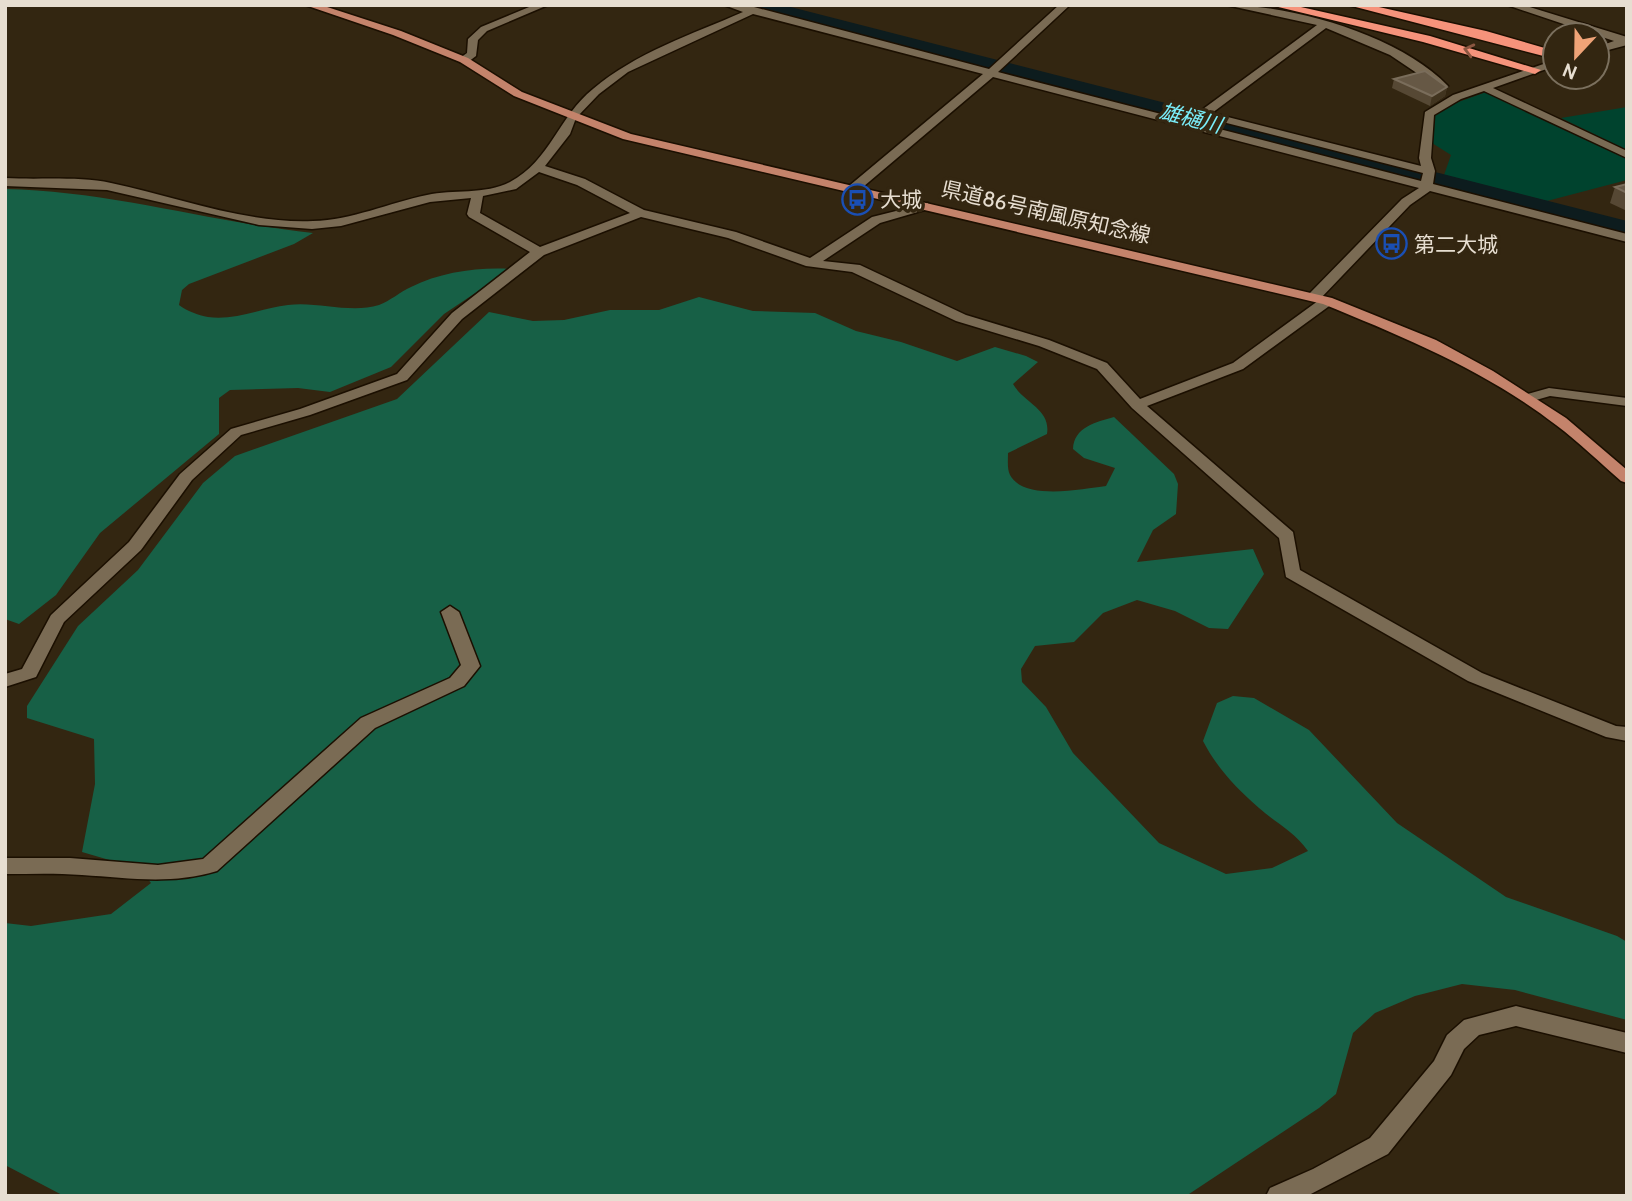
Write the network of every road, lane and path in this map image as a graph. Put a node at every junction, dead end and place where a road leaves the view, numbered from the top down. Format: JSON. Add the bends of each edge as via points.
{"nodes":[{"id":1,"x":310,"y":5,"type":"edge"},
{"id":2,"x":543,"y":5,"type":"edge"},
{"id":3,"x":730,"y":5,"type":"edge"},
{"id":4,"x":765,"y":5,"type":"edge"},
{"id":5,"x":1065,"y":5,"type":"edge"},
{"id":6,"x":1231,"y":5,"type":"edge"},
{"id":7,"x":1276,"y":5,"type":"edge"},
{"id":8,"x":1354,"y":5,"type":"edge"},
{"id":9,"x":1512,"y":5,"type":"edge"},
{"id":10,"x":752,"y":11,"type":"junction"},
{"id":11,"x":1326,"y":23,"type":"junction"},
{"id":12,"x":1626,"y":41,"type":"edge"},
{"id":13,"x":1541,"y":51,"type":"edge"},
{"id":14,"x":464,"y":60,"type":"junction"},
{"id":15,"x":1541,"y":68,"type":"edge"},
{"id":16,"x":995,"y":70,"type":"junction"},
{"id":17,"x":1535,"y":70,"type":"junction"},
{"id":18,"x":1485,"y":88,"type":"junction"},
{"id":19,"x":1457,"y":97,"type":"junction"},
{"id":20,"x":571,"y":117,"type":"junction"},
{"id":21,"x":1627,"y":155,"type":"edge"},
{"id":22,"x":538,"y":168,"type":"junction"},
{"id":23,"x":1428,"y":180,"type":"junction"},
{"id":24,"x":5,"y":182,"type":"edge"},
{"id":25,"x":853,"y":189,"type":"junction"},
{"id":26,"x":478,"y":194,"type":"junction"},
{"id":27,"x":924,"y":205,"type":"junction"},
{"id":28,"x":639,"y":213,"type":"junction"},
{"id":29,"x":1627,"y":238,"type":"edge"},
{"id":30,"x":539,"y":252,"type":"junction"},
{"id":31,"x":811,"y":263,"type":"junction"},
{"id":32,"x":1320,"y":299,"type":"junction"},
{"id":33,"x":1529,"y":398,"type":"junction"},
{"id":34,"x":1627,"y":402,"type":"edge"},
{"id":35,"x":1137,"y":405,"type":"junction"},
{"id":36,"x":1627,"y":478,"type":"edge"},
{"id":37,"x":450,"y":612,"type":"dead end"},
{"id":38,"x":5,"y":681,"type":"edge"},
{"id":39,"x":1627,"y":734,"type":"edge"},
{"id":40,"x":5,"y":866,"type":"edge"},
{"id":41,"x":1627,"y":1043,"type":"edge"},
{"id":42,"x":1279,"y":1196,"type":"edge"}],
"edges":[{"from":1,"to":14,"type":"main road","name":"県道86号南風原知念線"},
{"from":2,"to":14,"type":"street","via":[[484,29],[473,39],[472,54]]},
{"from":3,"to":10,"type":"street"},
{"from":4,"to":10,"type":"street"},
{"from":5,"to":16,"type":"street"},
{"from":6,"to":11,"type":"street"},
{"from":17,"to":7,"type":"highway","one_way":true,"via":[[1426,39]]},
{"from":8,"to":13,"type":"highway"},
{"from":9,"to":12,"type":"street"},
{"from":10,"to":16,"type":"street"},
{"from":10,"to":20,"type":"street","via":[[624,70]]},
{"from":11,"to":19,"type":"street","via":[[1418,65]]},
{"from":11,"to":23,"type":"street","via":[[1203,114]]},
{"from":14,"to":20,"type":"main road","name":"県道86号南風原知念線","via":[[518,93]]},
{"from":15,"to":17,"type":"street"},
{"from":16,"to":23,"type":"street"},
{"from":16,"to":25,"type":"street"},
{"from":17,"to":18,"type":"street"},
{"from":18,"to":19,"type":"street"},
{"from":18,"to":21,"type":"street"},
{"from":19,"to":23,"type":"street","via":[[1429,114]]},
{"from":20,"to":22,"type":"street"},
{"from":20,"to":25,"type":"main road","name":"県道86号南風原知念線","via":[[627,137]]},
{"from":22,"to":26,"type":"street","via":[[512,186]]},
{"from":22,"to":28,"type":"street","via":[[581,181]]},
{"from":23,"to":29,"type":"street"},
{"from":23,"to":32,"type":"street"},
{"from":24,"to":26,"type":"street","via":[[107,186],[259,221],[312,225],[341,222],[429,198]]},
{"from":25,"to":27,"type":"main road","name":"県道86号南風原知念線"},
{"from":26,"to":30,"type":"street","via":[[473,214]]},
{"from":27,"to":31,"type":"street","via":[[876,220]]},
{"from":27,"to":32,"type":"main road","name":"県道86号南風原知念線"},
{"from":28,"to":30,"type":"street"},
{"from":28,"to":31,"type":"street","via":[[732,235]]},
{"from":30,"to":38,"type":"street","via":[[457,316],[402,377],[236,432],[186,477],[135,546],[57,619],[29,673]]},
{"from":31,"to":35,"type":"street","via":[[855,268],[961,318],[1102,366]]},
{"from":32,"to":33,"type":"main road","name":"県道86号南風原知念線","via":[[1431,342]]},
{"from":32,"to":35,"type":"street","via":[[1238,366]]},
{"from":33,"to":34,"type":"street","via":[[1549,393]]},
{"from":33,"to":36,"type":"main road","name":"県道86号南風原知念線"},
{"from":35,"to":39,"type":"street","via":[[1287,536],[1292,573],[1475,677]]},
{"from":37,"to":40,"type":"street","via":[[471,666],[457,682],[368,723],[210,865],[165,875],[71,866]]},
{"from":41,"to":42,"type":"street","via":[[1516,1016],[1472,1027],[1455,1042],[1443,1068],[1379,1146]]}]}
